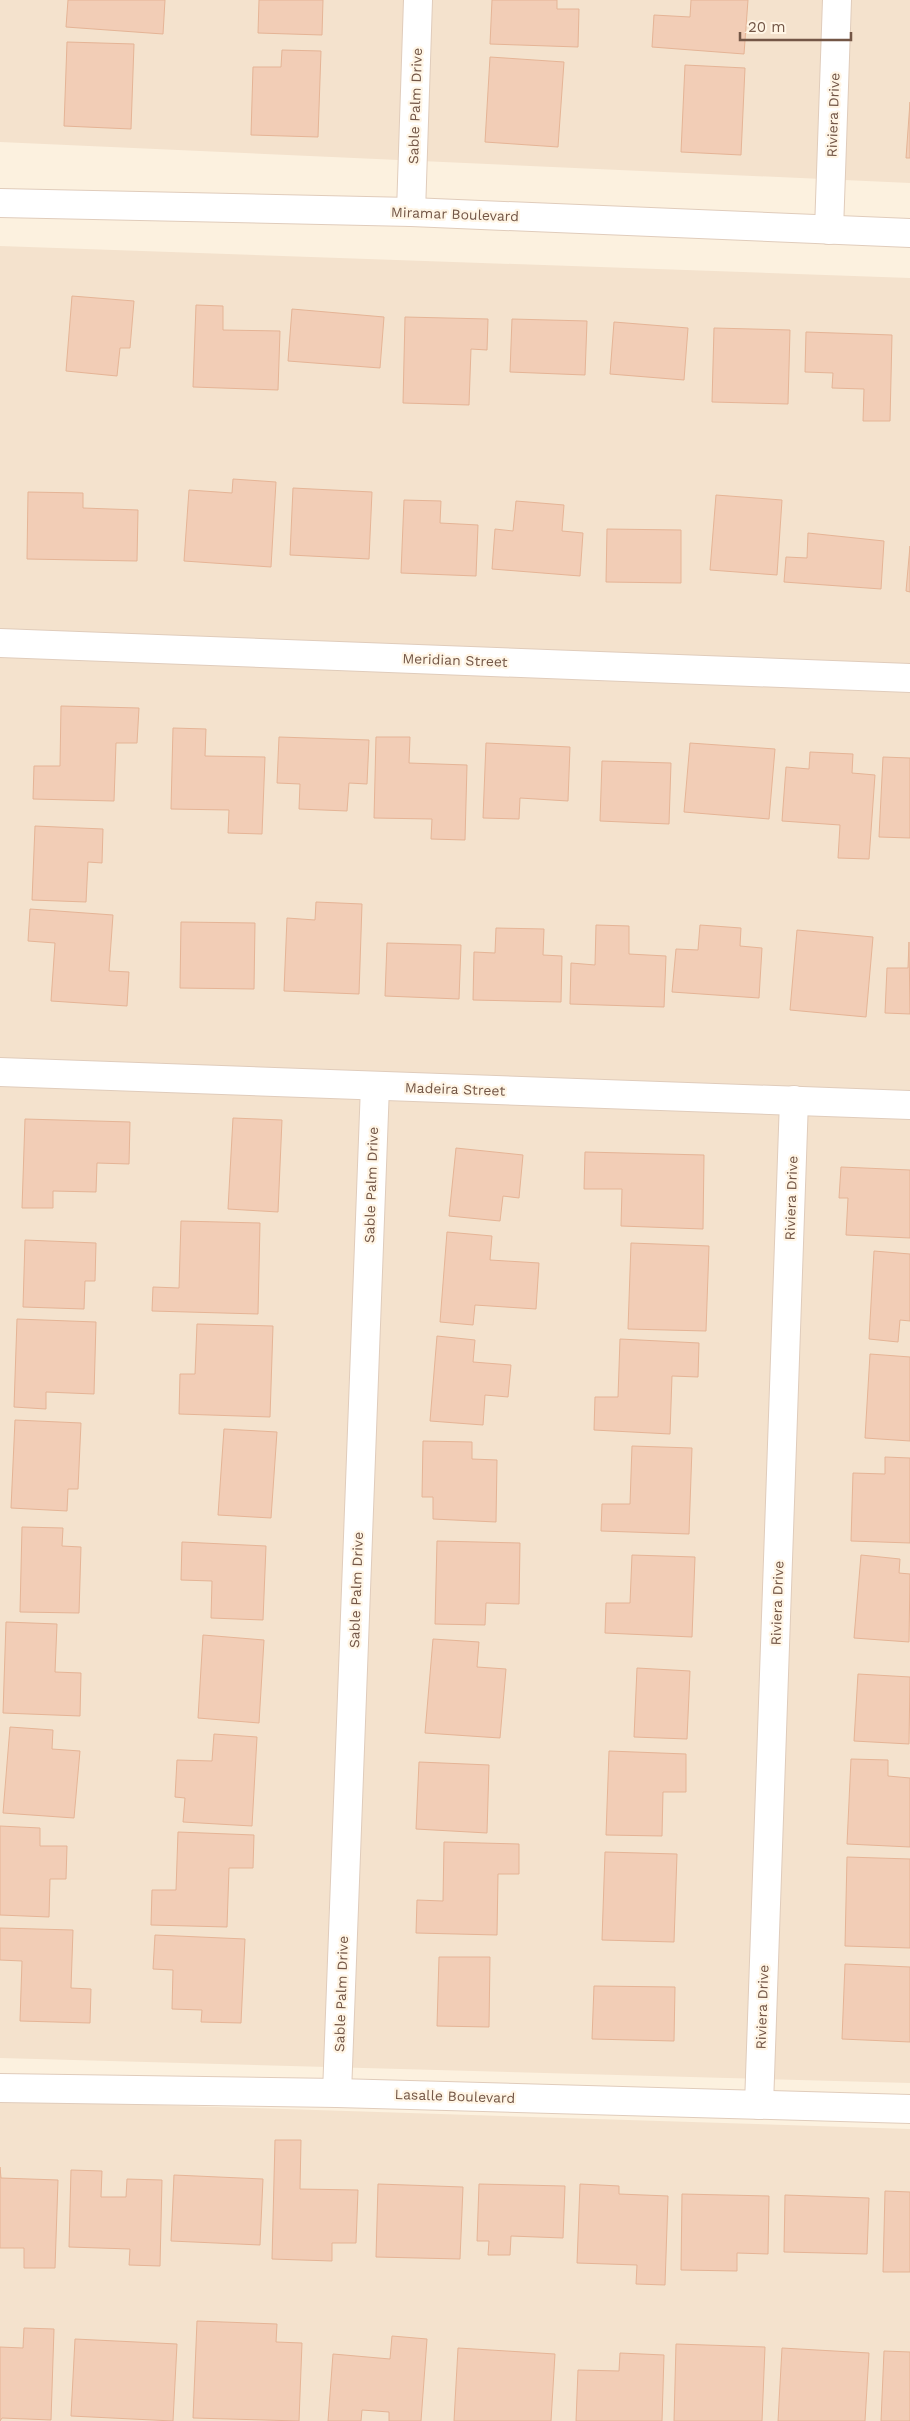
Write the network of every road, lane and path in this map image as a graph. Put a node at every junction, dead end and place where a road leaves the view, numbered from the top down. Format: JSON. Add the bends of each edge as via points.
{"nodes":[{"id":1,"x":418,"y":0,"type":"edge"},
{"id":2,"x":837,"y":0,"type":"edge"},
{"id":3,"x":0,"y":203,"type":"edge"},
{"id":4,"x":411,"y":212,"type":"junction"},
{"id":5,"x":829,"y":230,"type":"junction"},
{"id":6,"x":910,"y":233,"type":"edge"},
{"id":7,"x":0,"y":643,"type":"edge"},
{"id":8,"x":910,"y":678,"type":"edge"},
{"id":9,"x":0,"y":1072,"type":"edge"},
{"id":10,"x":375,"y":1086,"type":"junction"},
{"id":11,"x":794,"y":1100,"type":"junction"},
{"id":12,"x":910,"y":1105,"type":"edge"},
{"id":13,"x":0,"y":2088,"type":"edge"},
{"id":14,"x":338,"y":2093,"type":"junction"},
{"id":15,"x":759,"y":2105,"type":"junction"},
{"id":16,"x":910,"y":2109,"type":"edge"}],
"edges":[{"from":1,"to":4,"type":"street","name":"Sable Palm Drive"},
{"from":2,"to":5,"type":"street","name":"Riviera Drive"},
{"from":3,"to":4,"type":"street","name":"Miramar Boulevard"},
{"from":4,"to":5,"type":"street","name":"Miramar Boulevard"},
{"from":5,"to":6,"type":"street","name":"Miramar Boulevard"},
{"from":7,"to":8,"type":"street","name":"Meridian Street"},
{"from":9,"to":10,"type":"street","name":"Madeira Street"},
{"from":10,"to":11,"type":"street","name":"Madeira Street"},
{"from":10,"to":14,"type":"street","name":"Sable Palm Drive"},
{"from":11,"to":12,"type":"street","name":"Madeira Street"},
{"from":11,"to":15,"type":"street","name":"Riviera Drive"},
{"from":13,"to":14,"type":"street","name":"Lasalle Boulevard"},
{"from":14,"to":15,"type":"street","name":"Lasalle Boulevard"},
{"from":15,"to":16,"type":"street","name":"Lasalle Boulevard"}]}
